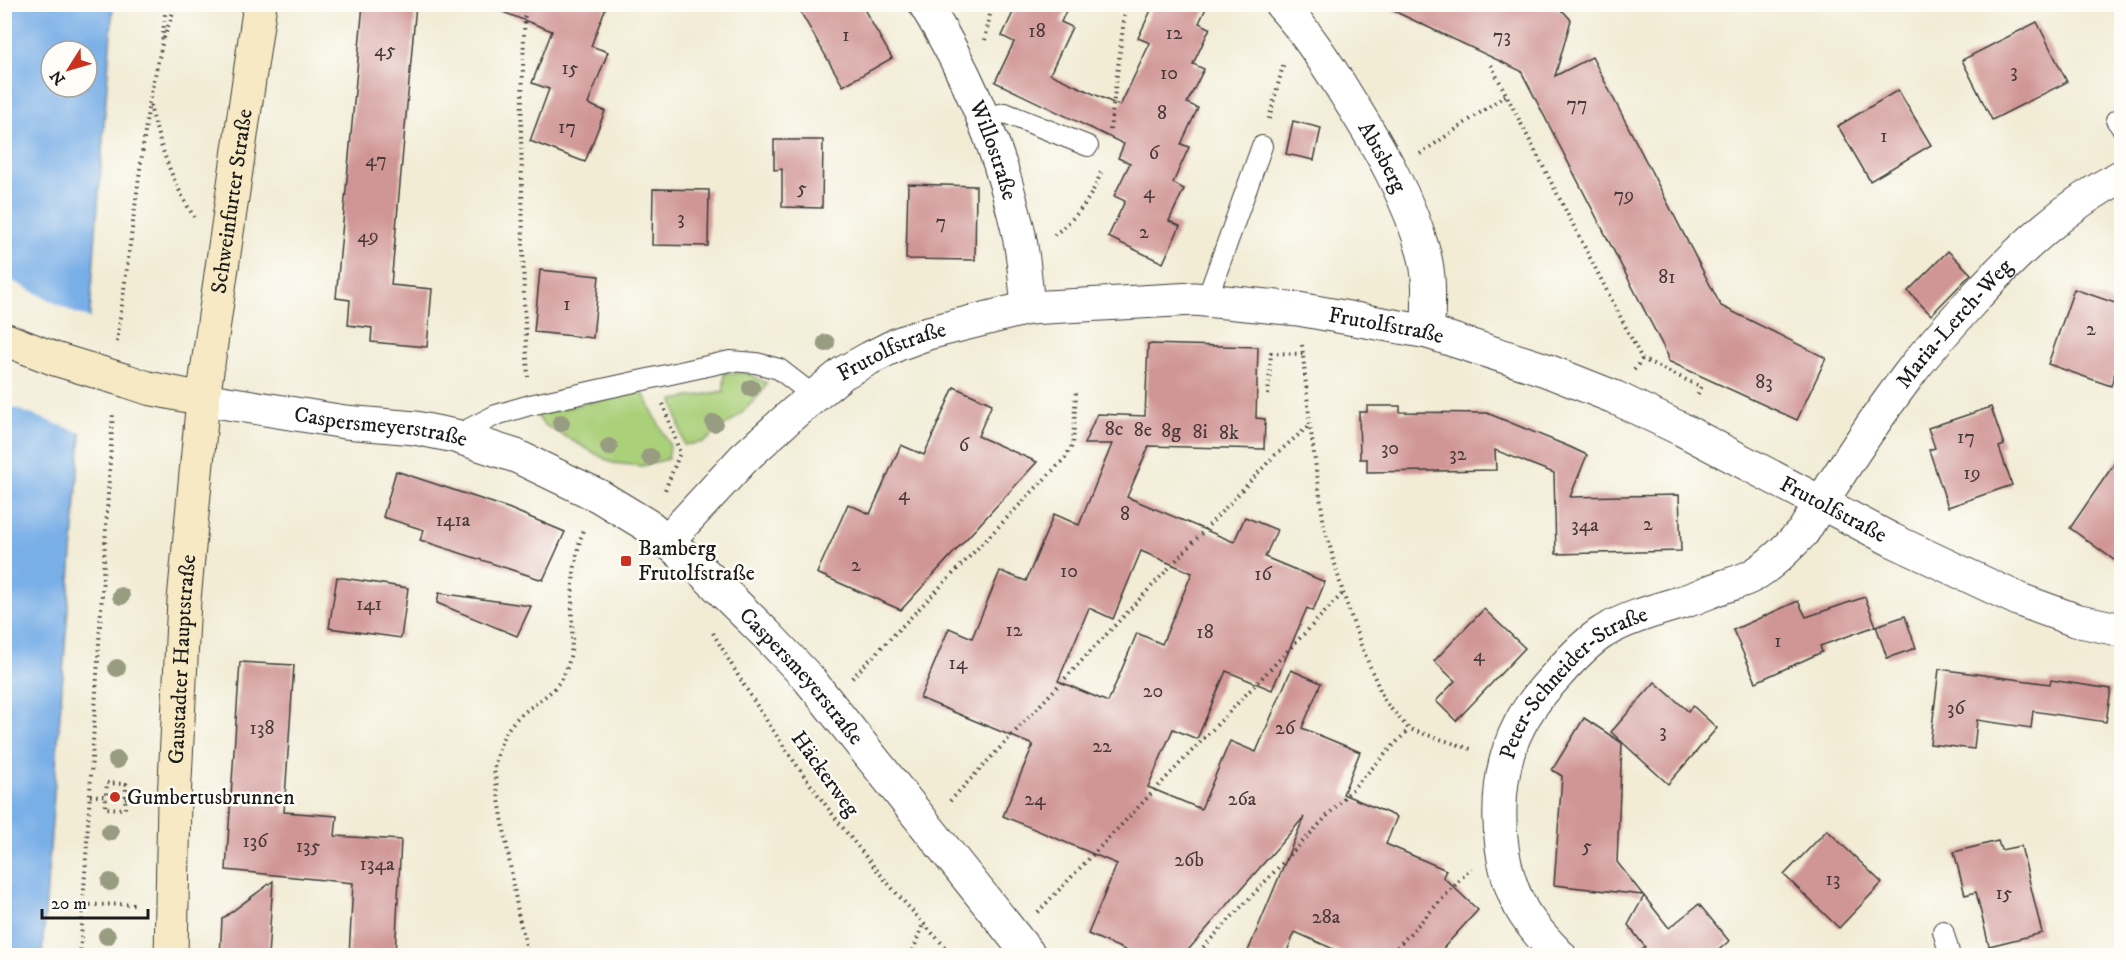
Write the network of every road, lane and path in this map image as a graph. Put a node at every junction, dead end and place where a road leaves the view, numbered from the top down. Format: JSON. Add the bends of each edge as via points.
{"nodes":[{"id":1,"x":166,"y":4,"type":"edge"},
{"id":2,"x":176,"y":4,"type":"edge"},
{"id":3,"x":260,"y":4,"type":"edge"},
{"id":4,"x":525,"y":4,"type":"edge"},
{"id":5,"x":925,"y":4,"type":"edge"},
{"id":6,"x":1126,"y":4,"type":"edge"},
{"id":7,"x":1288,"y":12,"type":"edge"},
{"id":8,"x":162,"y":44,"type":"junction"},
{"id":9,"x":1491,"y":65,"type":"dead end"},
{"id":10,"x":1506,"y":95,"type":"junction"},
{"id":11,"x":149,"y":102,"type":"junction"},
{"id":12,"x":1111,"y":115,"type":"dead end"},
{"id":13,"x":983,"y":118,"type":"junction"},
{"id":14,"x":1088,"y":146,"type":"dead end"},
{"id":15,"x":1262,"y":146,"type":"joint"},
{"id":16,"x":1101,"y":170,"type":"dead end"},
{"id":17,"x":1392,"y":174,"type":"junction"},
{"id":18,"x":2121,"y":176,"type":"edge"},
{"id":19,"x":194,"y":218,"type":"dead end"},
{"id":20,"x":1022,"y":257,"type":"junction"},
{"id":21,"x":1208,"y":300,"type":"junction"},
{"id":22,"x":1028,"y":308,"type":"junction"},
{"id":23,"x":1298,"y":309,"type":"junction"},
{"id":24,"x":1428,"y":332,"type":"junction"},
{"id":25,"x":4,"y":339,"type":"edge"},
{"id":26,"x":1303,"y":354,"type":"junction"},
{"id":27,"x":527,"y":374,"type":"dead end"},
{"id":28,"x":119,"y":378,"type":"junction"},
{"id":29,"x":654,"y":378,"type":"junction"},
{"id":30,"x":1076,"y":390,"type":"dead end"},
{"id":31,"x":1269,"y":395,"type":"dead end"},
{"id":32,"x":814,"y":396,"type":"junction"},
{"id":33,"x":203,"y":399,"type":"junction"},
{"id":34,"x":1310,"y":425,"type":"junction"},
{"id":35,"x":1682,"y":429,"type":"junction"},
{"id":36,"x":455,"y":436,"type":"junction"},
{"id":37,"x":1820,"y":503,"type":"junction"},
{"id":38,"x":583,"y":529,"type":"dead end"},
{"id":39,"x":659,"y":534,"type":"junction"},
{"id":40,"x":1343,"y":593,"type":"junction"},
{"id":41,"x":729,"y":597,"type":"junction"},
{"id":42,"x":2121,"y":630,"type":"edge"},
{"id":43,"x":860,"y":670,"type":"dead end"},
{"id":44,"x":1409,"y":729,"type":"junction"},
{"id":45,"x":1506,"y":761,"type":"junction"},
{"id":46,"x":965,"y":785,"type":"dead end"},
{"id":47,"x":90,"y":796,"type":"junction"},
{"id":48,"x":106,"y":796,"type":"junction"},
{"id":49,"x":125,"y":798,"type":"junction"},
{"id":50,"x":133,"y":798,"type":"dead end"},
{"id":51,"x":1500,"y":836,"type":"junction"},
{"id":52,"x":172,"y":904,"type":"junction"},
{"id":53,"x":84,"y":905,"type":"junction"},
{"id":54,"x":1038,"y":912,"type":"dead end"},
{"id":55,"x":923,"y":924,"type":"junction"},
{"id":56,"x":1943,"y":931,"type":"dead end"},
{"id":57,"x":80,"y":956,"type":"edge"},
{"id":58,"x":171,"y":956,"type":"edge"},
{"id":59,"x":529,"y":956,"type":"edge"},
{"id":60,"x":911,"y":956,"type":"edge"},
{"id":61,"x":954,"y":956,"type":"edge"},
{"id":62,"x":1030,"y":956,"type":"edge"},
{"id":63,"x":1195,"y":956,"type":"edge"},
{"id":64,"x":1389,"y":956,"type":"edge"},
{"id":65,"x":1560,"y":956,"type":"edge"},
{"id":66,"x":1950,"y":956,"type":"edge"}],
"edges":[{"from":1,"to":8,"type":"path"},
{"from":2,"to":8,"type":"path"},
{"from":3,"to":33,"type":"street","name":"Schweinfurter Straße"},
{"from":4,"to":27,"type":"path","via":[[521,131]]},
{"from":5,"to":13,"type":"street","name":"Willostraße","via":[[974,93]]},
{"from":6,"to":12,"type":"path"},
{"from":7,"to":15,"type":"path"},
{"from":7,"to":17,"type":"street","name":"Abtsberg","via":[[1333,74]]},
{"from":8,"to":11,"type":"path"},
{"from":9,"to":10,"type":"path"},
{"from":10,"to":17,"type":"path"},
{"from":10,"to":35,"type":"path","via":[[1642,359],[1701,387]]},
{"from":11,"to":19,"type":"path","via":[[161,148]]},
{"from":11,"to":28,"type":"path"},
{"from":13,"to":14,"type":"lane","via":[[1005,113]]},
{"from":13,"to":20,"type":"street","name":"Willostraße","via":[[1016,219]]},
{"from":15,"to":21,"type":"lane"},
{"from":16,"to":20,"type":"path","via":[[1089,201],[1057,232]]},
{"from":17,"to":24,"type":"street","name":"Abtsberg","via":[[1425,256]]},
{"from":18,"to":37,"type":"street","name":"Maria-Lerch-Weg","via":[[2044,228],[1982,290],[1910,372]]},
{"from":20,"to":22,"type":"street","name":"Willostraße"},
{"from":21,"to":22,"type":"street","name":"Frutolfstraße"},
{"from":21,"to":23,"type":"street","name":"Frutolfstraße"},
{"from":22,"to":32,"type":"street","name":"Frutolfstraße","via":[[938,330],[898,345],[843,373]]},
{"from":23,"to":24,"type":"street","name":"Frutolfstraße"},
{"from":23,"to":26,"type":"path"},
{"from":24,"to":35,"type":"street","name":"Frutolfstraße","via":[[1543,369]]},
{"from":25,"to":28,"type":"street","bridge":true},
{"from":26,"to":31,"type":"path","via":[[1271,353]]},
{"from":26,"to":34,"type":"path"},
{"from":28,"to":33,"type":"street"},
{"from":28,"to":47,"type":"path"},
{"from":29,"to":32,"type":"lane","via":[[730,361],[756,363],[779,369]]},
{"from":29,"to":36,"type":"lane","via":[[496,415]]},
{"from":29,"to":39,"type":"path","via":[[680,453]]},
{"from":30,"to":43,"type":"path","via":[[1073,444],[1065,458]]},
{"from":32,"to":39,"type":"street","name":"Frutolfstraße"},
{"from":33,"to":36,"type":"street","name":"Caspersmeyerstraße"},
{"from":33,"to":52,"type":"street","name":"Gaustadter Hauptstraße","via":[[184,600]]},
{"from":34,"to":40,"type":"path","via":[[1324,525]]},
{"from":34,"to":46,"type":"path","via":[[1275,455]]},
{"from":35,"to":37,"type":"street","name":"Frutolfstraße"},
{"from":36,"to":39,"type":"street","name":"Caspersmeyerstraße","via":[[516,456],[599,495]]},
{"from":37,"to":42,"type":"street","name":"Frutolfstraße","via":[[2020,600],[2075,620]]},
{"from":37,"to":45,"type":"street","name":"Peter-Schneider-Straße","via":[[1803,532],[1751,576],[1643,613],[1603,632],[1543,690],[1519,725]]},
{"from":38,"to":59,"type":"path","via":[[574,565],[569,662],[561,681],[512,723],[497,749],[494,770]]},
{"from":39,"to":41,"type":"street","name":"Caspersmeyerstraße"},
{"from":40,"to":44,"type":"path","via":[[1385,702]]},
{"from":40,"to":54,"type":"path"},
{"from":41,"to":55,"type":"path","name":"Häckerweg","via":[[716,612],[710,628],[744,687],[833,816]]},
{"from":41,"to":62,"type":"street","name":"Caspersmeyerstraße","via":[[809,680]]},
{"from":44,"to":45,"type":"path"},
{"from":44,"to":63,"type":"path"},
{"from":45,"to":51,"type":"street","name":"Peter-Schneider-Straße"},
{"from":47,"to":48,"type":"path"},
{"from":47,"to":53,"type":"path"},
{"from":48,"to":49,"type":"path","via":[[105,808],[124,809]]},
{"from":48,"to":49,"type":"path","via":[[106,783],[126,784]]},
{"from":49,"to":50,"type":"path"},
{"from":51,"to":64,"type":"path"},
{"from":51,"to":65,"type":"street","name":"Peter-Schneider-Straße","via":[[1504,860],[1522,910]]},
{"from":52,"to":53,"type":"path"},
{"from":52,"to":58,"type":"street","name":"Gaustadter Hauptstraße"},
{"from":53,"to":57,"type":"path"},
{"from":55,"to":60,"type":"path"},
{"from":55,"to":61,"type":"path","name":"Häckerweg"},
{"from":56,"to":66,"type":"lane"}]}
